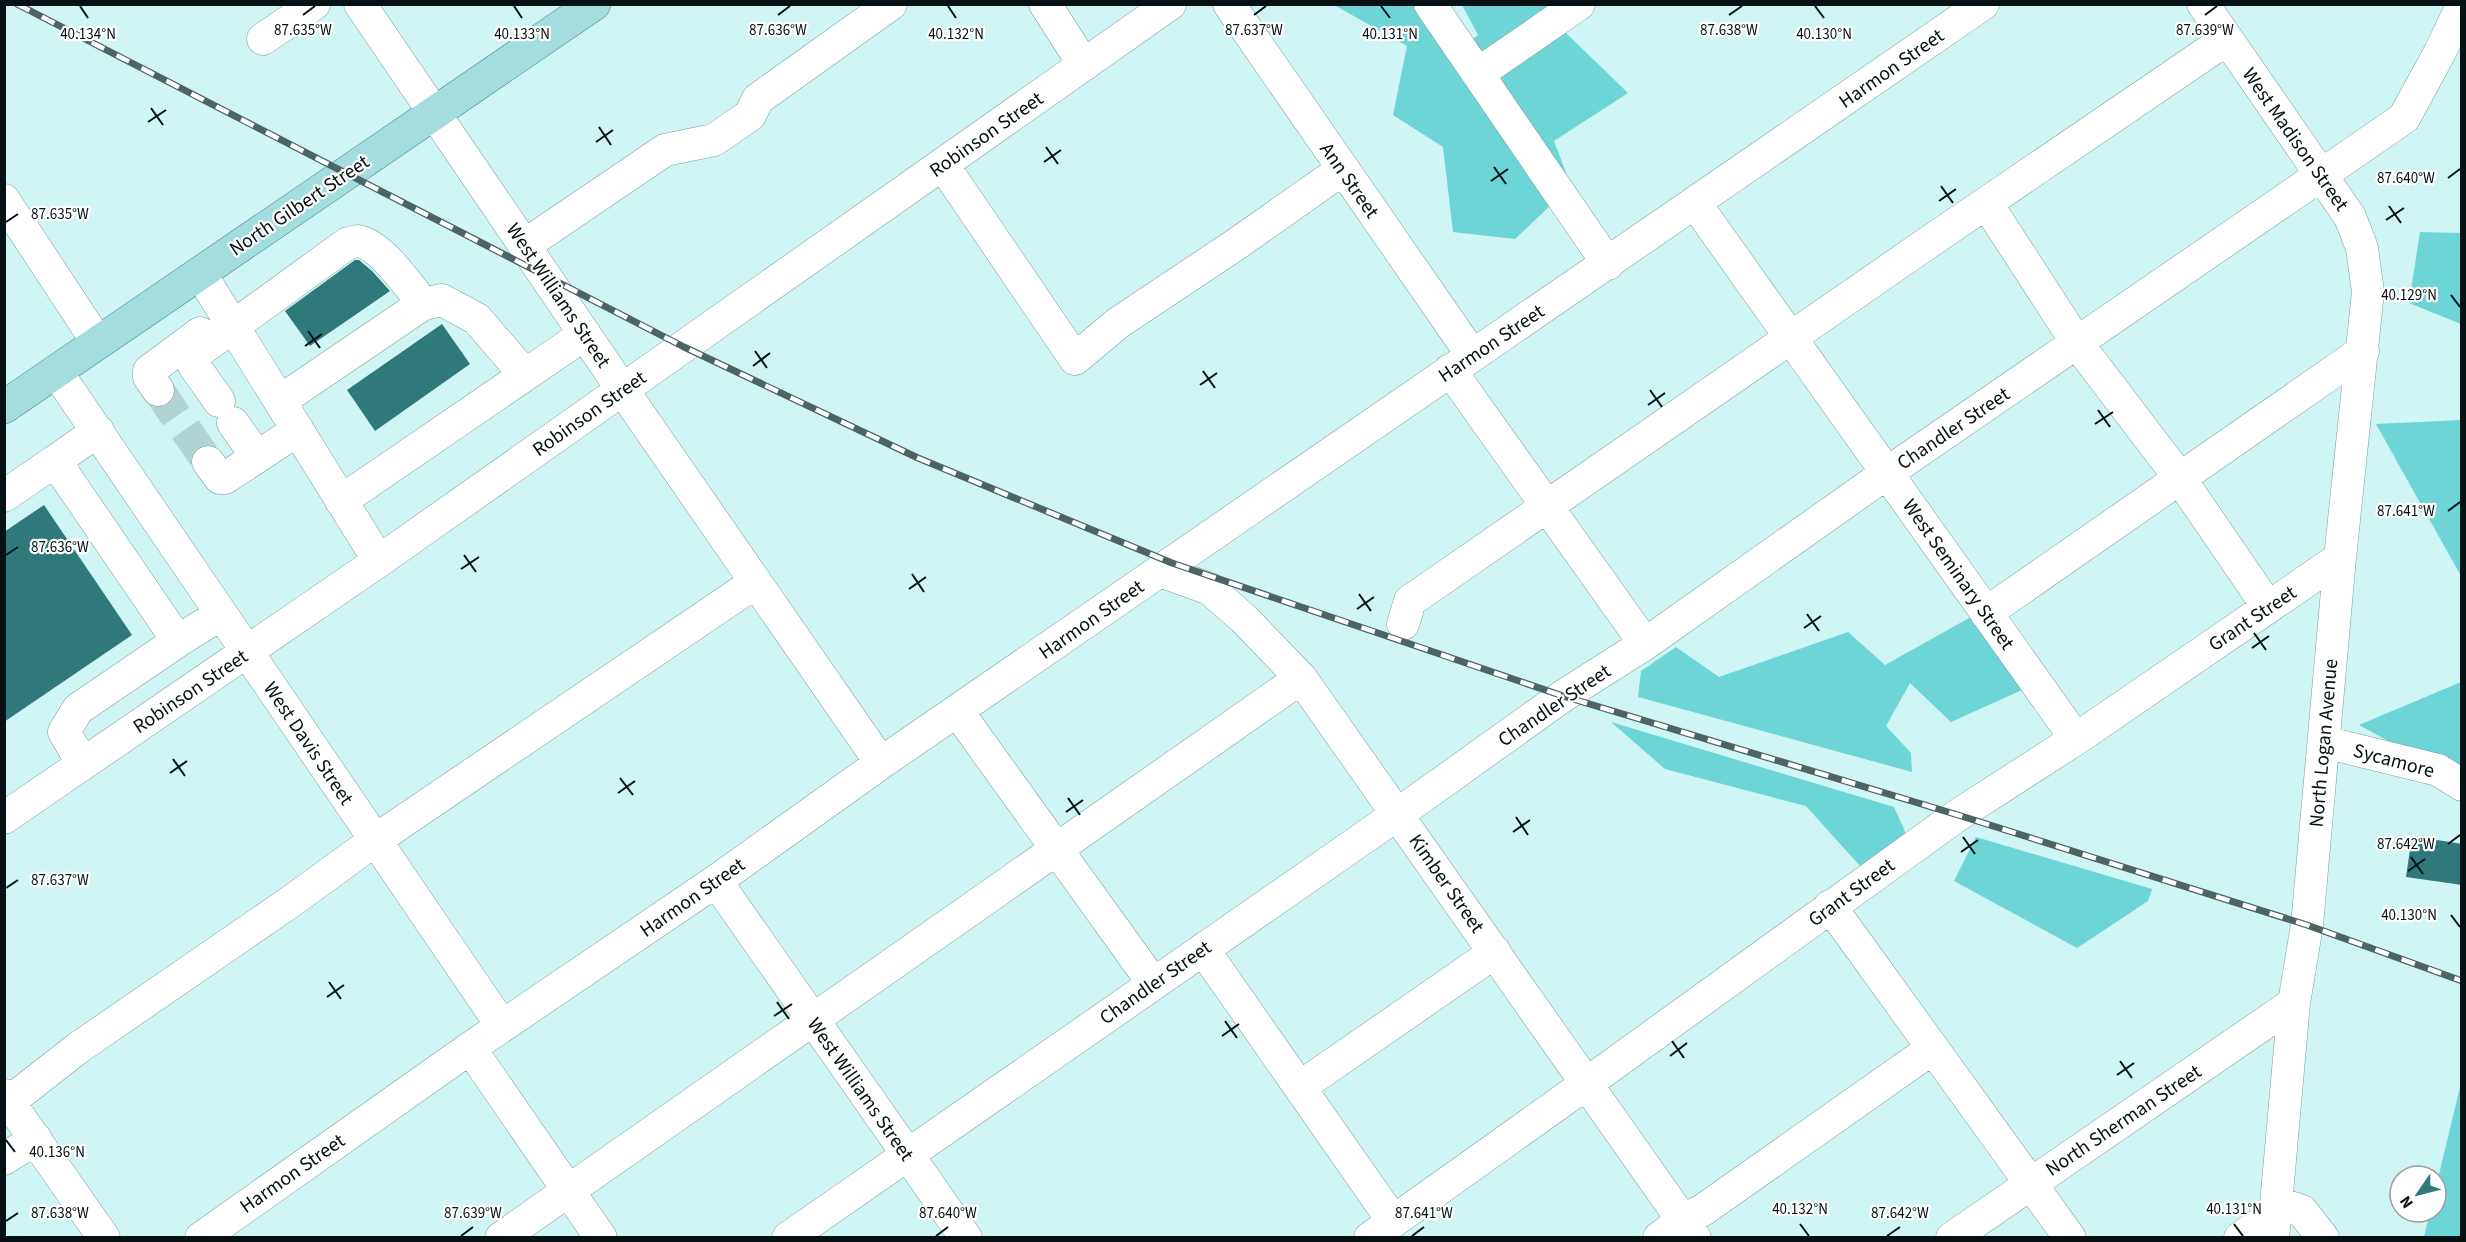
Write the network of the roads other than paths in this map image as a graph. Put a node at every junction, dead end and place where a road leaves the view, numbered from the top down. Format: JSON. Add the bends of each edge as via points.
{"nodes":[{"id":1,"x":314,"y":4,"type":"edge"},
{"id":2,"x":360,"y":4,"type":"edge"},
{"id":3,"x":594,"y":4,"type":"edge"},
{"id":4,"x":891,"y":4,"type":"edge"},
{"id":5,"x":1045,"y":4,"type":"edge"},
{"id":6,"x":1170,"y":4,"type":"edge"},
{"id":7,"x":1229,"y":4,"type":"edge"},
{"id":8,"x":1430,"y":4,"type":"edge"},
{"id":9,"x":1579,"y":4,"type":"edge"},
{"id":10,"x":1983,"y":4,"type":"edge"},
{"id":11,"x":2203,"y":4,"type":"edge"},
{"id":12,"x":2462,"y":6,"type":"edge"},
{"id":13,"x":263,"y":39,"type":"dead end"},
{"id":14,"x":2226,"y":39,"type":"junction"},
{"id":15,"x":2451,"y":57,"type":"edge"},
{"id":16,"x":1084,"y":65,"type":"junction"},
{"id":17,"x":1479,"y":73,"type":"junction"},
{"id":18,"x":435,"y":112,"type":"junction"},
{"id":19,"x":943,"y":165,"type":"junction"},
{"id":20,"x":1343,"y":169,"type":"junction"},
{"id":21,"x":2322,"y":175,"type":"junction"},
{"id":22,"x":4,"y":200,"type":"edge"},
{"id":23,"x":1695,"y":203,"type":"junction"},
{"id":24,"x":1986,"y":204,"type":"junction"},
{"id":25,"x":525,"y":245,"type":"junction"},
{"id":26,"x":2362,"y":248,"type":"joint"},
{"id":27,"x":1608,"y":264,"type":"junction"},
{"id":28,"x":200,"y":273,"type":"junction"},
{"id":29,"x":423,"y":304,"type":"junction"},
{"id":30,"x":224,"y":333,"type":"junction"},
{"id":31,"x":585,"y":334,"type":"junction"},
{"id":32,"x":1791,"y":337,"type":"junction"},
{"id":33,"x":98,"y":344,"type":"junction"},
{"id":34,"x":2077,"y":344,"type":"junction"},
{"id":35,"x":2362,"y":351,"type":"junction"},
{"id":36,"x":1461,"y":363,"type":"junction"},
{"id":37,"x":56,"y":371,"type":"junction"},
{"id":38,"x":525,"y":375,"type":"junction"},
{"id":39,"x":622,"y":389,"type":"junction"},
{"id":40,"x":158,"y":390,"type":"tunnel mouth"},
{"id":41,"x":280,"y":401,"type":"junction"},
{"id":42,"x":4,"y":407,"type":"edge"},
{"id":43,"x":298,"y":430,"type":"junction"},
{"id":44,"x":98,"y":431,"type":"junction"},
{"id":45,"x":257,"y":457,"type":"junction"},
{"id":46,"x":55,"y":461,"type":"junction"},
{"id":47,"x":217,"y":470,"type":"dead end"},
{"id":48,"x":1887,"y":472,"type":"junction"},
{"id":49,"x":2179,"y":477,"type":"junction"},
{"id":50,"x":4,"y":496,"type":"edge"},
{"id":51,"x":341,"y":501,"type":"junction"},
{"id":52,"x":1547,"y":505,"type":"junction"},
{"id":53,"x":2340,"y":558,"type":"junction"},
{"id":54,"x":379,"y":561,"type":"junction"},
{"id":55,"x":1160,"y":571,"type":"junction"},
{"id":56,"x":756,"y":582,"type":"junction"},
{"id":57,"x":2268,"y":607,"type":"junction"},
{"id":58,"x":1986,"y":613,"type":"junction"},
{"id":59,"x":221,"y":614,"type":"junction"},
{"id":60,"x":1404,"y":624,"type":"dead end"},
{"id":61,"x":177,"y":641,"type":"junction"},
{"id":62,"x":1645,"y":644,"type":"junction"},
{"id":63,"x":249,"y":652,"type":"junction"},
{"id":64,"x":1301,"y":678,"type":"junction"},
{"id":65,"x":958,"y":712,"type":"junction"},
{"id":66,"x":2076,"y":739,"type":"junction"},
{"id":67,"x":2324,"y":742,"type":"junction"},
{"id":68,"x":881,"y":763,"type":"junction"},
{"id":69,"x":83,"y":764,"type":"junction"},
{"id":70,"x":2462,"y":785,"type":"edge"},
{"id":71,"x":1398,"y":814,"type":"junction"},
{"id":72,"x":4,"y":818,"type":"edge"},
{"id":73,"x":374,"y":840,"type":"junction"},
{"id":74,"x":1056,"y":849,"type":"junction"},
{"id":75,"x":716,"y":882,"type":"junction"},
{"id":76,"x":1830,"y":906,"type":"junction"},
{"id":77,"x":1203,"y":949,"type":"junction"},
{"id":78,"x":1495,"y":952,"type":"junction"},
{"id":79,"x":1153,"y":983,"type":"junction"},
{"id":80,"x":2294,"y":1003,"type":"junction"},
{"id":81,"x":812,"y":1019,"type":"junction"},
{"id":82,"x":502,"y":1026,"type":"junction"},
{"id":83,"x":470,"y":1048,"type":"junction"},
{"id":84,"x":1933,"y":1048,"type":"junction"},
{"id":85,"x":1586,"y":1084,"type":"junction"},
{"id":86,"x":1300,"y":1087,"type":"junction"},
{"id":87,"x":7,"y":1099,"type":"edge"},
{"id":88,"x":36,"y":1139,"type":"junction"},
{"id":89,"x":907,"y":1155,"type":"junction"},
{"id":90,"x":4,"y":1160,"type":"edge"},
{"id":91,"x":2031,"y":1183,"type":"junction"},
{"id":92,"x":568,"y":1191,"type":"junction"},
{"id":93,"x":2275,"y":1218,"type":"edge"},
{"id":94,"x":1381,"y":1229,"type":"edge"},
{"id":95,"x":221,"y":1232,"type":"edge"},
{"id":96,"x":1679,"y":1232,"type":"edge"},
{"id":97,"x":104,"y":1238,"type":"edge"},
{"id":98,"x":501,"y":1238,"type":"edge"},
{"id":99,"x":601,"y":1238,"type":"edge"},
{"id":100,"x":788,"y":1238,"type":"edge"},
{"id":101,"x":966,"y":1238,"type":"edge"},
{"id":102,"x":1952,"y":1238,"type":"edge"},
{"id":103,"x":2070,"y":1238,"type":"edge"},
{"id":104,"x":2240,"y":1238,"type":"edge"},
{"id":105,"x":2323,"y":1238,"type":"edge"}],
"edges":[{"from":1,"to":13,"type":"street"},
{"from":2,"to":18,"type":"street","name":"West Williams Street"},
{"from":3,"to":18,"type":"main road","name":"North Gilbert Street"},
{"from":4,"to":25,"type":"street","via":[[758,99],[750,115],[714,140],[665,150]]},
{"from":5,"to":16,"type":"street"},
{"from":6,"to":16,"type":"street","name":"Robinson Street"},
{"from":7,"to":20,"type":"street","name":"Ann Street"},
{"from":8,"to":17,"type":"street"},
{"from":9,"to":17,"type":"street"},
{"from":10,"to":23,"type":"street","name":"Harmon Street"},
{"from":11,"to":14,"type":"street","name":"West Madison Street"},
{"from":12,"to":15,"type":"street"},
{"from":14,"to":21,"type":"street","name":"West Madison Street"},
{"from":14,"to":24,"type":"street"},
{"from":15,"to":21,"type":"street","via":[[2404,118]]},
{"from":16,"to":19,"type":"street","name":"Robinson Street"},
{"from":17,"to":27,"type":"street"},
{"from":18,"to":25,"type":"street","name":"West Williams Street"},
{"from":18,"to":28,"type":"main road","name":"North Gilbert Street"},
{"from":19,"to":20,"type":"street","via":[[1075,359],[1118,323]]},
{"from":19,"to":39,"type":"street","name":"Robinson Street"},
{"from":20,"to":36,"type":"street","name":"Ann Street"},
{"from":21,"to":26,"type":"street","name":"West Madison Street","via":[[2350,217]]},
{"from":21,"to":34,"type":"street","name":"Chandler Street"},
{"from":22,"to":33,"type":"street"},
{"from":23,"to":27,"type":"street","name":"Harmon Street"},
{"from":23,"to":32,"type":"street","name":"West Seminary Street"},
{"from":24,"to":32,"type":"street"},
{"from":24,"to":34,"type":"street"},
{"from":25,"to":31,"type":"street","name":"West Williams Street"},
{"from":26,"to":35,"type":"street","name":"North Logan Avenue","via":[[2368,292]]},
{"from":27,"to":36,"type":"street","name":"Harmon Street"},
{"from":28,"to":30,"type":"street"},
{"from":28,"to":33,"type":"main road","name":"North Gilbert Street"},
{"from":29,"to":30,"type":"street","via":[[396,269],[358,241],[348,243]]},
{"from":29,"to":38,"type":"street","via":[[442,300],[477,319]]},
{"from":29,"to":41,"type":"street"},
{"from":30,"to":40,"type":"street","via":[[200,333],[149,371]]},
{"from":30,"to":41,"type":"street"},
{"from":30,"to":45,"type":"street","via":[[195,354],[192,361]]},
{"from":31,"to":38,"type":"street"},
{"from":31,"to":39,"type":"street","name":"West Williams Street"},
{"from":32,"to":48,"type":"street","name":"West Seminary Street"},
{"from":32,"to":52,"type":"street"},
{"from":33,"to":37,"type":"main road","name":"North Gilbert Street"},
{"from":34,"to":48,"type":"street","name":"Chandler Street"},
{"from":34,"to":49,"type":"street"},
{"from":35,"to":49,"type":"street"},
{"from":35,"to":53,"type":"street","name":"North Logan Avenue"},
{"from":36,"to":52,"type":"street","name":"Ann Street"},
{"from":36,"to":55,"type":"street","name":"Harmon Street"},
{"from":37,"to":42,"type":"main road","name":"North Gilbert Street"},
{"from":37,"to":44,"type":"street","name":"West Davis Street"},
{"from":38,"to":51,"type":"street"},
{"from":39,"to":54,"type":"street","name":"Robinson Street"},
{"from":39,"to":56,"type":"street","name":"West Williams Street"},
{"from":41,"to":43,"type":"street"},
{"from":43,"to":45,"type":"street"},
{"from":43,"to":51,"type":"street"},
{"from":44,"to":46,"type":"street"},
{"from":44,"to":59,"type":"street","name":"West Davis Street"},
{"from":45,"to":47,"type":"street"},
{"from":46,"to":50,"type":"street"},
{"from":46,"to":61,"type":"street"},
{"from":48,"to":58,"type":"street","name":"West Seminary Street"},
{"from":48,"to":62,"type":"street","name":"Chandler Street"},
{"from":49,"to":57,"type":"street"},
{"from":49,"to":58,"type":"street"},
{"from":51,"to":54,"type":"street"},
{"from":52,"to":60,"type":"street","via":[[1410,601]]},
{"from":52,"to":62,"type":"street","name":"Ann Street"},
{"from":53,"to":57,"type":"street","name":"Grant Street"},
{"from":53,"to":67,"type":"street","name":"North Logan Avenue"},
{"from":54,"to":63,"type":"street","name":"Robinson Street"},
{"from":55,"to":64,"type":"street","name":"Kimber Street","via":[[1210,589]]},
{"from":55,"to":65,"type":"street","name":"Harmon Street"},
{"from":56,"to":68,"type":"street","name":"West Williams Street"},
{"from":56,"to":73,"type":"street"},
{"from":57,"to":66,"type":"street","name":"Grant Street"},
{"from":58,"to":66,"type":"street","name":"West Seminary Street"},
{"from":59,"to":61,"type":"street"},
{"from":59,"to":63,"type":"street","name":"West Davis Street"},
{"from":61,"to":69,"type":"street","via":[[78,709],[64,732]]},
{"from":62,"to":71,"type":"street","name":"Chandler Street","via":[[1563,696]]},
{"from":63,"to":69,"type":"street","name":"Robinson Street"},
{"from":63,"to":73,"type":"street","name":"West Davis Street"},
{"from":64,"to":71,"type":"street","name":"Kimber Street"},
{"from":64,"to":74,"type":"street"},
{"from":65,"to":68,"type":"street","name":"Harmon Street"},
{"from":65,"to":74,"type":"street"},
{"from":66,"to":76,"type":"street","name":"Grant Street"},
{"from":67,"to":70,"type":"street","name":"Sycamore","via":[[2438,770]]},
{"from":67,"to":80,"type":"street","name":"North Logan Avenue","via":[[2307,925]]},
{"from":68,"to":75,"type":"street","name":"Harmon Street"},
{"from":69,"to":72,"type":"street","name":"Robinson Street"},
{"from":71,"to":77,"type":"street","name":"Chandler Street"},
{"from":71,"to":78,"type":"street","name":"Kimber Street"},
{"from":73,"to":82,"type":"street","name":"West Davis Street"},
{"from":73,"to":87,"type":"street"},
{"from":74,"to":79,"type":"street"},
{"from":74,"to":81,"type":"street"},
{"from":75,"to":81,"type":"street","name":"West Williams Street"},
{"from":75,"to":82,"type":"street","name":"Harmon Street"},
{"from":76,"to":84,"type":"street"},
{"from":76,"to":85,"type":"street","name":"Grant Street"},
{"from":77,"to":79,"type":"street","name":"Chandler Street"},
{"from":77,"to":86,"type":"street"},
{"from":78,"to":85,"type":"street","name":"Kimber Street"},
{"from":78,"to":86,"type":"street"},
{"from":79,"to":89,"type":"street","name":"Chandler Street"},
{"from":80,"to":91,"type":"street","name":"North Sherman Street"},
{"from":80,"to":93,"type":"street","name":"North Logan Avenue"},
{"from":81,"to":89,"type":"street","name":"West Williams Street"},
{"from":81,"to":92,"type":"street"},
{"from":82,"to":83,"type":"street","name":"Harmon Street"},
{"from":83,"to":92,"type":"street"},
{"from":83,"to":95,"type":"street","name":"Harmon Street"},
{"from":84,"to":91,"type":"street"},
{"from":84,"to":96,"type":"street","via":[[1703,1210]]},
{"from":85,"to":94,"type":"street","name":"Grant Street"},
{"from":85,"to":96,"type":"street","name":"Kimber Street"},
{"from":86,"to":94,"type":"street"},
{"from":87,"to":88,"type":"street"},
{"from":88,"to":90,"type":"street"},
{"from":88,"to":97,"type":"street"},
{"from":89,"to":100,"type":"street","name":"Chandler Street"},
{"from":89,"to":101,"type":"street","name":"West Williams Street"},
{"from":91,"to":102,"type":"street","name":"North Sherman Street"},
{"from":91,"to":103,"type":"street"},
{"from":92,"to":98,"type":"street"},
{"from":92,"to":99,"type":"street"},
{"from":93,"to":104,"type":"street"},
{"from":93,"to":105,"type":"street","via":[[2302,1211]]}]}
